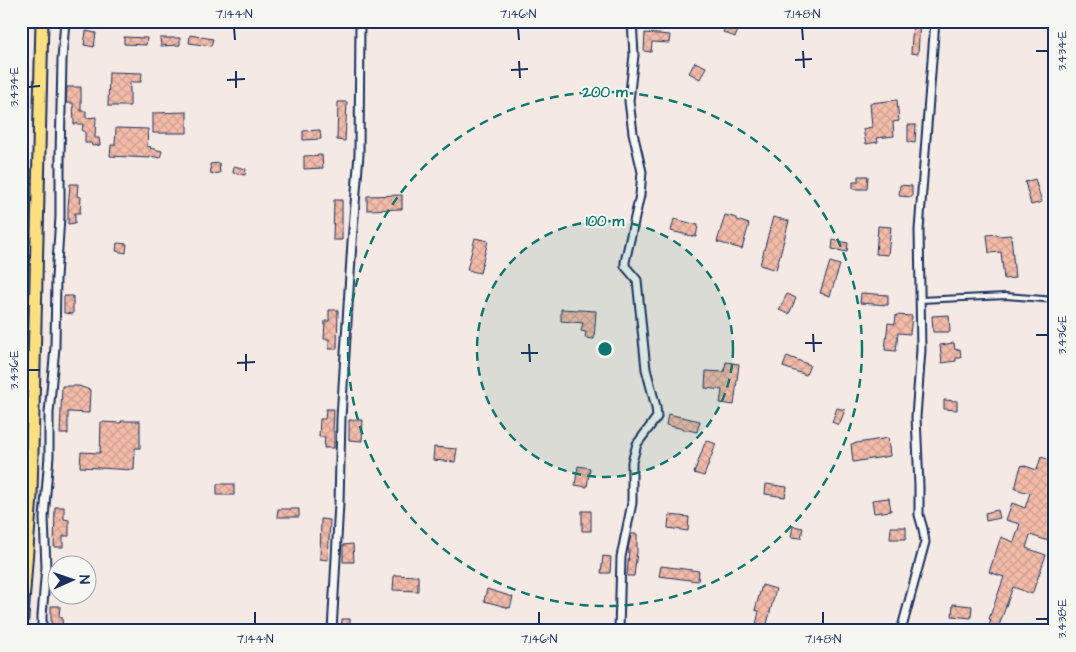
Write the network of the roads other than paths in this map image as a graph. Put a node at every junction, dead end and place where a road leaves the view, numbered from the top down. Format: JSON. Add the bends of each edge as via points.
{"nodes":[{"id":1,"x":42,"y":21,"type":"edge"},
{"id":2,"x":65,"y":21,"type":"edge"},
{"id":3,"x":360,"y":21,"type":"edge"},
{"id":4,"x":632,"y":21,"type":"edge"},
{"id":5,"x":935,"y":21,"type":"edge"},
{"id":6,"x":920,"y":300,"type":"junction"},
{"id":7,"x":1055,"y":300,"type":"edge"},
{"id":8,"x":21,"y":631,"type":"edge"},
{"id":9,"x":42,"y":631,"type":"edge"},
{"id":10,"x":332,"y":631,"type":"edge"},
{"id":11,"x":619,"y":631,"type":"edge"},
{"id":12,"x":901,"y":631,"type":"edge"}],
"edges":[{"from":1,"to":8,"type":"main road","via":[[31,495]]},
{"from":2,"to":9,"type":"street"},
{"from":3,"to":10,"type":"street","via":[[359,154],[341,418]]},
{"from":4,"to":11,"type":"street","via":[[634,56],[629,101],[642,172],[640,195],[624,262],[637,280],[646,370],[657,418],[637,444],[632,462],[632,503],[621,557]]},
{"from":5,"to":6,"type":"street","via":[[919,230]]},
{"from":6,"to":7,"type":"lane","via":[[1006,296]]},
{"from":6,"to":12,"type":"street","via":[[916,417],[919,515],[925,542]]}]}
